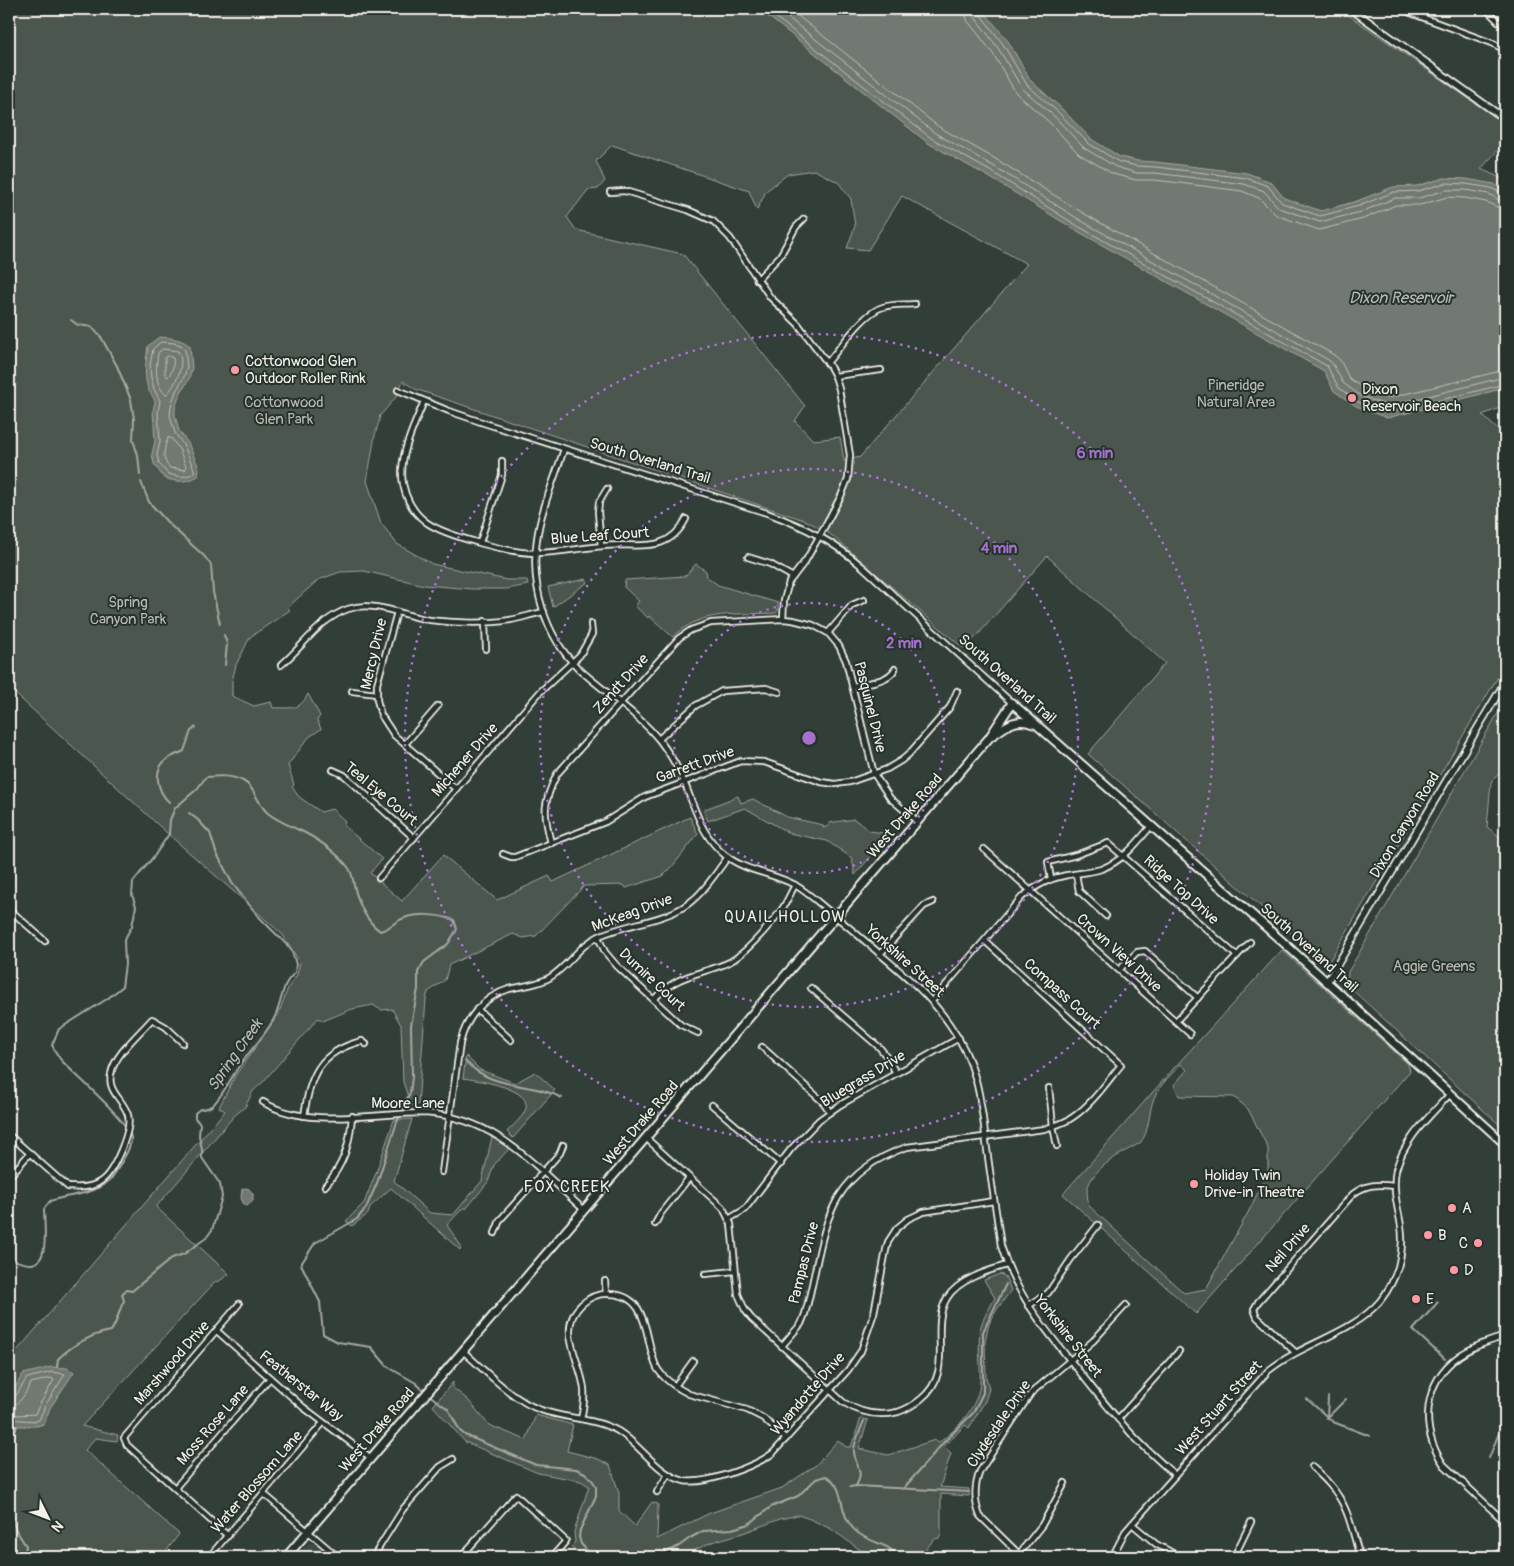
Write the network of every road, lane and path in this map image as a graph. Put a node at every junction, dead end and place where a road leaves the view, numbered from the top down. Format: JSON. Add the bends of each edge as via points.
{"nodes":[{"id":1,"x":1350,"y":9,"type":"edge"},
{"id":2,"x":1400,"y":9,"type":"edge"},
{"id":3,"x":1486,"y":9,"type":"edge"},
{"id":4,"x":1505,"y":28,"type":"edge"},
{"id":5,"x":1505,"y":50,"type":"edge"},
{"id":6,"x":1505,"y":119,"type":"edge"},
{"id":7,"x":610,"y":192,"type":"dead end"},
{"id":8,"x":804,"y":219,"type":"dead end"},
{"id":9,"x":757,"y":280,"type":"junction"},
{"id":10,"x":916,"y":304,"type":"dead end"},
{"id":11,"x":827,"y":363,"type":"junction"},
{"id":12,"x":881,"y":370,"type":"dead end"},
{"id":13,"x":836,"y":376,"type":"junction"},
{"id":14,"x":398,"y":390,"type":"dead end"},
{"id":15,"x":424,"y":401,"type":"junction"},
{"id":16,"x":564,"y":449,"type":"junction"},
{"id":17,"x":502,"y":461,"type":"dead end"},
{"id":18,"x":607,"y":489,"type":"dead end"},
{"id":19,"x":686,"y":519,"type":"dead end"},
{"id":20,"x":820,"y":535,"type":"junction"},
{"id":21,"x":480,"y":542,"type":"junction"},
{"id":22,"x":601,"y":546,"type":"junction"},
{"id":23,"x":535,"y":553,"type":"junction"},
{"id":24,"x":748,"y":557,"type":"dead end"},
{"id":25,"x":793,"y":577,"type":"junction"},
{"id":26,"x":864,"y":600,"type":"dead end"},
{"id":27,"x":397,"y":612,"type":"junction"},
{"id":28,"x":544,"y":612,"type":"junction"},
{"id":29,"x":783,"y":619,"type":"junction"},
{"id":30,"x":485,"y":622,"type":"junction"},
{"id":31,"x":591,"y":624,"type":"dead end"},
{"id":32,"x":828,"y":632,"type":"junction"},
{"id":33,"x":486,"y":649,"type":"dead end"},
{"id":34,"x":573,"y":662,"type":"junction"},
{"id":35,"x":281,"y":665,"type":"dead end"},
{"id":36,"x":895,"y":670,"type":"dead end"},
{"id":37,"x":1505,"y":682,"type":"edge"},
{"id":38,"x":852,"y":686,"type":"junction"},
{"id":39,"x":352,"y":690,"type":"dead end"},
{"id":40,"x":957,"y":690,"type":"dead end"},
{"id":41,"x":780,"y":692,"type":"dead end"},
{"id":42,"x":377,"y":694,"type":"junction"},
{"id":43,"x":1012,"y":703,"type":"junction"},
{"id":44,"x":620,"y":704,"type":"junction"},
{"id":45,"x":438,"y":706,"type":"dead end"},
{"id":46,"x":1039,"y":727,"type":"junction"},
{"id":47,"x":989,"y":738,"type":"junction"},
{"id":48,"x":659,"y":739,"type":"junction"},
{"id":49,"x":405,"y":744,"type":"junction"},
{"id":50,"x":333,"y":770,"type":"dead end"},
{"id":51,"x":874,"y":774,"type":"junction"},
{"id":52,"x":684,"y":782,"type":"junction"},
{"id":53,"x":456,"y":789,"type":"junction"},
{"id":54,"x":918,"y":822,"type":"junction"},
{"id":55,"x":1151,"y":826,"type":"junction"},
{"id":56,"x":414,"y":838,"type":"junction"},
{"id":57,"x":551,"y":843,"type":"junction"},
{"id":58,"x":984,"y":849,"type":"dead end"},
{"id":59,"x":503,"y":854,"type":"dead end"},
{"id":60,"x":1124,"y":855,"type":"junction"},
{"id":61,"x":728,"y":857,"type":"junction"},
{"id":62,"x":1076,"y":874,"type":"junction"},
{"id":63,"x":379,"y":878,"type":"dead end"},
{"id":64,"x":1051,"y":879,"type":"junction"},
{"id":65,"x":795,"y":885,"type":"junction"},
{"id":66,"x":1031,"y":890,"type":"junction"},
{"id":67,"x":933,"y":902,"type":"dead end"},
{"id":68,"x":9,"y":909,"type":"edge"},
{"id":69,"x":1106,"y":916,"type":"dead end"},
{"id":70,"x":836,"y":917,"type":"junction"},
{"id":71,"x":598,"y":937,"type":"junction"},
{"id":72,"x":44,"y":941,"type":"dead end"},
{"id":73,"x":985,"y":941,"type":"junction"},
{"id":74,"x":1250,"y":942,"type":"dead end"},
{"id":75,"x":880,"y":954,"type":"junction"},
{"id":76,"x":1237,"y":956,"type":"junction"},
{"id":77,"x":1119,"y":970,"type":"junction"},
{"id":78,"x":1327,"y":982,"type":"junction"},
{"id":79,"x":811,"y":988,"type":"dead end"},
{"id":80,"x":1198,"y":998,"type":"junction"},
{"id":81,"x":654,"y":999,"type":"junction"},
{"id":82,"x":932,"y":1001,"type":"junction"},
{"id":83,"x":477,"y":1009,"type":"junction"},
{"id":84,"x":1176,"y":1022,"type":"junction"},
{"id":85,"x":698,"y":1033,"type":"dead end"},
{"id":86,"x":1190,"y":1034,"type":"dead end"},
{"id":87,"x":959,"y":1038,"type":"junction"},
{"id":88,"x":512,"y":1040,"type":"dead end"},
{"id":89,"x":183,"y":1043,"type":"dead end"},
{"id":90,"x":366,"y":1044,"type":"dead end"},
{"id":91,"x":762,"y":1047,"type":"dead end"},
{"id":92,"x":1122,"y":1065,"type":"joint"},
{"id":93,"x":896,"y":1073,"type":"junction"},
{"id":94,"x":1049,"y":1088,"type":"dead end"},
{"id":95,"x":1450,"y":1094,"type":"junction"},
{"id":96,"x":263,"y":1102,"type":"dead end"},
{"id":97,"x":712,"y":1105,"type":"dead end"},
{"id":98,"x":830,"y":1112,"type":"junction"},
{"id":99,"x":304,"y":1116,"type":"junction"},
{"id":100,"x":352,"y":1116,"type":"junction"},
{"id":101,"x":450,"y":1116,"type":"junction"},
{"id":102,"x":1053,"y":1126,"type":"junction"},
{"id":103,"x":9,"y":1134,"type":"edge"},
{"id":104,"x":985,"y":1136,"type":"junction"},
{"id":105,"x":646,"y":1138,"type":"junction"},
{"id":106,"x":1505,"y":1144,"type":"edge"},
{"id":107,"x":563,"y":1145,"type":"dead end"},
{"id":108,"x":1057,"y":1146,"type":"dead end"},
{"id":109,"x":30,"y":1154,"type":"junction"},
{"id":110,"x":780,"y":1164,"type":"junction"},
{"id":111,"x":442,"y":1172,"type":"dead end"},
{"id":112,"x":542,"y":1172,"type":"junction"},
{"id":113,"x":9,"y":1177,"type":"edge"},
{"id":114,"x":689,"y":1178,"type":"junction"},
{"id":115,"x":325,"y":1186,"type":"dead end"},
{"id":116,"x":1394,"y":1186,"type":"junction"},
{"id":117,"x":994,"y":1201,"type":"junction"},
{"id":118,"x":584,"y":1210,"type":"junction"},
{"id":119,"x":729,"y":1219,"type":"junction"},
{"id":120,"x":656,"y":1224,"type":"dead end"},
{"id":121,"x":1098,"y":1225,"type":"dead end"},
{"id":122,"x":495,"y":1233,"type":"dead end"},
{"id":123,"x":1007,"y":1265,"type":"junction"},
{"id":124,"x":736,"y":1271,"type":"junction"},
{"id":125,"x":705,"y":1274,"type":"dead end"},
{"id":126,"x":605,"y":1281,"type":"dead end"},
{"id":127,"x":606,"y":1294,"type":"junction"},
{"id":128,"x":239,"y":1304,"type":"dead end"},
{"id":129,"x":1126,"y":1305,"type":"dead end"},
{"id":130,"x":1028,"y":1306,"type":"junction"},
{"id":131,"x":217,"y":1331,"type":"junction"},
{"id":132,"x":1505,"y":1336,"type":"edge"},
{"id":133,"x":782,"y":1346,"type":"junction"},
{"id":134,"x":463,"y":1351,"type":"junction"},
{"id":135,"x":1179,"y":1351,"type":"dead end"},
{"id":136,"x":1295,"y":1352,"type":"junction"},
{"id":137,"x":1070,"y":1360,"type":"junction"},
{"id":138,"x":693,"y":1361,"type":"dead end"},
{"id":139,"x":270,"y":1378,"type":"junction"},
{"id":140,"x":675,"y":1386,"type":"junction"},
{"id":141,"x":830,"y":1390,"type":"junction"},
{"id":142,"x":581,"y":1419,"type":"junction"},
{"id":143,"x":1118,"y":1419,"type":"junction"},
{"id":144,"x":324,"y":1423,"type":"junction"},
{"id":145,"x":786,"y":1439,"type":"junction"},
{"id":146,"x":371,"y":1458,"type":"junction"},
{"id":147,"x":453,"y":1459,"type":"dead end"},
{"id":148,"x":1312,"y":1468,"type":"dead end"},
{"id":149,"x":668,"y":1474,"type":"junction"},
{"id":150,"x":1175,"y":1475,"type":"junction"},
{"id":151,"x":1065,"y":1483,"type":"dead end"},
{"id":152,"x":175,"y":1488,"type":"junction"},
{"id":153,"x":657,"y":1492,"type":"dead end"},
{"id":154,"x":264,"y":1494,"type":"junction"},
{"id":155,"x":1251,"y":1522,"type":"dead end"},
{"id":156,"x":1505,"y":1522,"type":"edge"},
{"id":157,"x":1132,"y":1524,"type":"junction"},
{"id":158,"x":309,"y":1531,"type":"junction"},
{"id":159,"x":228,"y":1536,"type":"junction"},
{"id":160,"x":1505,"y":1547,"type":"edge"},
{"id":161,"x":1021,"y":1556,"type":"edge"},
{"id":162,"x":210,"y":1557,"type":"edge"},
{"id":163,"x":286,"y":1557,"type":"edge"},
{"id":164,"x":338,"y":1557,"type":"edge"},
{"id":165,"x":373,"y":1557,"type":"edge"},
{"id":166,"x":461,"y":1557,"type":"edge"},
{"id":167,"x":552,"y":1557,"type":"edge"},
{"id":168,"x":1112,"y":1557,"type":"edge"},
{"id":169,"x":1180,"y":1557,"type":"edge"},
{"id":170,"x":1234,"y":1557,"type":"edge"},
{"id":171,"x":1360,"y":1557,"type":"edge"},
{"id":172,"x":1496,"y":1557,"type":"edge"}],
"edges":[{"from":1,"to":6,"type":"street"},
{"from":2,"to":5,"type":"street"},
{"from":3,"to":4,"type":"street"},
{"from":7,"to":9,"type":"street","via":[[625,191],[713,221],[736,246]]},
{"from":8,"to":9,"type":"street","via":[[780,256]]},
{"from":9,"to":11,"type":"street","via":[[798,324]]},
{"from":10,"to":11,"type":"street","via":[[877,310],[860,324]]},
{"from":11,"to":13,"type":"street"},
{"from":12,"to":13,"type":"street"},
{"from":13,"to":20,"type":"street","via":[[850,455],[849,471],[844,489]]},
{"from":14,"to":15,"type":"street","name":"South Overland Trail"},
{"from":15,"to":16,"type":"street","name":"South Overland Trail"},
{"from":15,"to":21,"type":"street","name":"Blue Leaf Court","via":[[403,458],[406,495],[416,512],[435,528]]},
{"from":16,"to":20,"type":"street","name":"South Overland Trail","via":[[767,513]]},
{"from":16,"to":23,"type":"street","name":"Yorkshire Street"},
{"from":17,"to":21,"type":"street","via":[[502,475]]},
{"from":18,"to":22,"type":"street","via":[[599,502]]},
{"from":19,"to":22,"type":"street","name":"Blue Leaf Court","via":[[681,530],[657,544]]},
{"from":20,"to":25,"type":"street"},
{"from":20,"to":43,"type":"street","name":"South Overland Trail","via":[[846,552]]},
{"from":21,"to":23,"type":"street","name":"Blue Leaf Court","via":[[512,551]]},
{"from":22,"to":23,"type":"street","name":"Blue Leaf Court"},
{"from":23,"to":28,"type":"street","name":"Yorkshire Street"},
{"from":24,"to":25,"type":"street","via":[[770,564]]},
{"from":25,"to":29,"type":"street","via":[[784,600]]},
{"from":26,"to":32,"type":"street","via":[[852,605]]},
{"from":27,"to":30,"type":"street","via":[[430,620]]},
{"from":27,"to":35,"type":"street","via":[[366,606],[346,610],[315,631]]},
{"from":27,"to":42,"type":"street","name":"Mercy Drive"},
{"from":28,"to":30,"type":"street"},
{"from":28,"to":34,"type":"street","name":"Yorkshire Street","via":[[558,642]]},
{"from":29,"to":32,"type":"street","name":"Pasquinel Drive","via":[[804,621]]},
{"from":29,"to":44,"type":"street","name":"Zendt Drive","via":[[711,623],[691,630],[679,638]]},
{"from":30,"to":33,"type":"street"},
{"from":31,"to":34,"type":"street","name":"Michener Drive","via":[[592,634],[588,643]]},
{"from":32,"to":38,"type":"street","name":"Pasquinel Drive","via":[[843,653]]},
{"from":34,"to":44,"type":"street","name":"Yorkshire Street"},
{"from":34,"to":53,"type":"street","name":"Michener Drive","via":[[540,692]]},
{"from":36,"to":38,"type":"street","via":[[886,678]]},
{"from":37,"to":78,"type":"street","name":"Dixon Canyon Road"},
{"from":38,"to":51,"type":"street","name":"Pasquinel Drive"},
{"from":39,"to":42,"type":"street"},
{"from":40,"to":51,"type":"street","name":"Garrett Drive","via":[[950,707],[909,754],[894,766]]},
{"from":41,"to":48,"type":"street","via":[[766,688],[722,691],[695,706]]},
{"from":42,"to":49,"type":"street","name":"Mercy Drive","via":[[385,724]]},
{"from":43,"to":46,"type":"main road","name":"South Overland Trail"},
{"from":43,"to":47,"type":"main road","name":"West Drake Road"},
{"from":44,"to":48,"type":"street","name":"Yorkshire Street"},
{"from":44,"to":57,"type":"street","name":"Zendt Drive","via":[[557,774],[548,792],[544,808]]},
{"from":45,"to":49,"type":"street"},
{"from":46,"to":47,"type":"main road","via":[[1015,721]]},
{"from":46,"to":55,"type":"main road","name":"South Overland Trail"},
{"from":47,"to":54,"type":"main road","name":"West Drake Road"},
{"from":48,"to":52,"type":"street","name":"Yorkshire Street"},
{"from":49,"to":53,"type":"street","name":"Mercy Drive"},
{"from":50,"to":56,"type":"street","name":"Teal Eye Court","via":[[344,775]]},
{"from":51,"to":52,"type":"street","name":"Garrett Drive","via":[[834,784],[751,760],[732,763]]},
{"from":51,"to":54,"type":"street","name":"Pasquinel Drive","via":[[890,798]]},
{"from":52,"to":57,"type":"street","name":"Garrett Drive","via":[[645,797],[605,822]]},
{"from":52,"to":61,"type":"street","name":"Yorkshire Street","via":[[703,830]]},
{"from":53,"to":56,"type":"street","name":"Michener Drive"},
{"from":54,"to":70,"type":"main road","name":"West Drake Road"},
{"from":55,"to":60,"type":"street"},
{"from":55,"to":78,"type":"main road","name":"South Overland Trail"},
{"from":56,"to":63,"type":"street","name":"Michener Drive"},
{"from":57,"to":59,"type":"street","name":"Garrett Drive","via":[[515,857]]},
{"from":58,"to":66,"type":"street","name":"Crown View Drive"},
{"from":60,"to":62,"type":"street","via":[[1102,869]]},
{"from":60,"to":64,"type":"street","name":"Ridge Top Drive","via":[[1108,842],[1048,862]]},
{"from":60,"to":76,"type":"street","name":"Ridge Top Drive"},
{"from":61,"to":65,"type":"street","name":"Yorkshire Street","via":[[747,868]]},
{"from":61,"to":71,"type":"street","name":"McKeag Drive","via":[[703,891],[686,905]]},
{"from":62,"to":64,"type":"street"},
{"from":62,"to":69,"type":"street","via":[[1079,891]]},
{"from":64,"to":66,"type":"street"},
{"from":65,"to":70,"type":"street","name":"Yorkshire Street"},
{"from":65,"to":81,"type":"street","via":[[781,910],[742,954],[726,964],[676,980]]},
{"from":66,"to":73,"type":"street"},
{"from":66,"to":77,"type":"street","name":"Crown View Drive"},
{"from":67,"to":75,"type":"street","via":[[924,906]]},
{"from":68,"to":72,"type":"street"},
{"from":70,"to":75,"type":"street","name":"Yorkshire Street"},
{"from":70,"to":105,"type":"main road","name":"West Drake Road"},
{"from":71,"to":81,"type":"street","name":"Dumire Court","via":[[610,959]]},
{"from":71,"to":83,"type":"street","name":"McKeag Drive","via":[[548,978],[500,992]]},
{"from":73,"to":82,"type":"street"},
{"from":73,"to":92,"type":"street","name":"Compass Court"},
{"from":74,"to":76,"type":"street"},
{"from":75,"to":82,"type":"street","name":"Yorkshire Street"},
{"from":76,"to":80,"type":"street"},
{"from":77,"to":80,"type":"street","via":[[1137,952],[1145,951]]},
{"from":77,"to":84,"type":"street","name":"Crown View Drive"},
{"from":78,"to":95,"type":"main road","name":"South Overland Trail"},
{"from":79,"to":93,"type":"street","via":[[880,1048]]},
{"from":80,"to":84,"type":"street"},
{"from":81,"to":85,"type":"street","name":"Dumire Court","via":[[682,1025]]},
{"from":82,"to":87,"type":"street","name":"Yorkshire Street"},
{"from":83,"to":88,"type":"street"},
{"from":83,"to":101,"type":"street","name":"McKeag Drive","via":[[465,1027],[460,1043]]},
{"from":84,"to":86,"type":"street","name":"Crown View Drive"},
{"from":87,"to":93,"type":"street","name":"Bluegrass Drive"},
{"from":87,"to":104,"type":"street","name":"Yorkshire Street","via":[[974,1071]]},
{"from":89,"to":109,"type":"street","via":[[152,1019],[116,1060],[110,1082],[129,1120],[123,1146],[101,1182],[81,1188],[68,1187]]},
{"from":90,"to":99,"type":"street","via":[[362,1041],[343,1047],[322,1063],[310,1085]]},
{"from":91,"to":98,"type":"street"},
{"from":92,"to":102,"type":"street","name":"Pampas Drive","via":[[1073,1117]]},
{"from":93,"to":98,"type":"street","name":"Bluegrass Drive"},
{"from":94,"to":102,"type":"street"},
{"from":95,"to":106,"type":"main road","name":"South Overland Trail"},
{"from":95,"to":116,"type":"street","name":"West Stuart Street","via":[[1411,1137],[1396,1170]]},
{"from":96,"to":99,"type":"street","name":"Moore Lane"},
{"from":97,"to":110,"type":"street"},
{"from":98,"to":110,"type":"street","name":"Bluegrass Drive","via":[[800,1138]]},
{"from":99,"to":100,"type":"street","name":"Moore Lane"},
{"from":100,"to":101,"type":"street","name":"Moore Lane","via":[[411,1113]]},
{"from":100,"to":115,"type":"street","via":[[344,1157],[334,1177]]},
{"from":101,"to":111,"type":"street","name":"McKeag Drive"},
{"from":101,"to":112,"type":"street","name":"Moore Lane","via":[[479,1125],[501,1137]]},
{"from":102,"to":104,"type":"street","name":"Pampas Drive"},
{"from":102,"to":108,"type":"street"},
{"from":103,"to":109,"type":"street"},
{"from":104,"to":117,"type":"street","name":"Yorkshire Street"},
{"from":104,"to":133,"type":"street","name":"Pampas Drive","via":[[908,1147],[882,1157],[856,1176],[839,1196],[828,1217],[805,1314]]},
{"from":105,"to":114,"type":"street"},
{"from":105,"to":118,"type":"main road","name":"West Drake Road"},
{"from":107,"to":112,"type":"street","via":[[560,1153]]},
{"from":109,"to":113,"type":"street"},
{"from":110,"to":119,"type":"street","name":"Bluegrass Drive","via":[[744,1210]]},
{"from":112,"to":118,"type":"street","name":"Moore Lane"},
{"from":112,"to":122,"type":"street","via":[[500,1220]]},
{"from":114,"to":119,"type":"street","via":[[716,1200]]},
{"from":114,"to":120,"type":"street","via":[[660,1213]]},
{"from":116,"to":136,"type":"street","name":"West Stuart Street","via":[[1402,1246],[1399,1266],[1388,1289],[1363,1316]]},
{"from":116,"to":136,"type":"street","name":"Neil Drive","via":[[1370,1185],[1353,1194],[1258,1302],[1254,1309],[1257,1317]]},
{"from":117,"to":123,"type":"street","name":"Yorkshire Street"},
{"from":117,"to":141,"type":"street","name":"Wyandotte Drive","via":[[923,1212],[908,1218],[897,1228],[886,1250],[865,1341],[855,1360]]},
{"from":118,"to":134,"type":"main road","name":"West Drake Road"},
{"from":119,"to":124,"type":"street"},
{"from":121,"to":130,"type":"street","via":[[1048,1293]]},
{"from":123,"to":130,"type":"street","name":"Yorkshire Street"},
{"from":123,"to":141,"type":"street","via":[[968,1280],[946,1299],[941,1313],[939,1372],[929,1391],[918,1402],[901,1411],[867,1413],[852,1408]]},
{"from":124,"to":125,"type":"street"},
{"from":124,"to":133,"type":"street","via":[[738,1294],[744,1310]]},
{"from":126,"to":127,"type":"street"},
{"from":127,"to":140,"type":"street","via":[[622,1296],[637,1307],[658,1368]]},
{"from":127,"to":142,"type":"street","via":[[584,1302],[570,1323],[570,1337],[584,1389]]},
{"from":128,"to":131,"type":"street","name":"Marshwood Drive"},
{"from":129,"to":137,"type":"street","name":"Clydesdale Drive"},
{"from":130,"to":137,"type":"street","name":"Yorkshire Street"},
{"from":131,"to":139,"type":"street","name":"Featherstar Way"},
{"from":131,"to":152,"type":"street","name":"Marshwood Drive","via":[[124,1438],[127,1445]]},
{"from":132,"to":156,"type":"street","via":[[1472,1348],[1450,1363],[1432,1392],[1428,1422],[1430,1439],[1444,1465]]},
{"from":133,"to":141,"type":"street"},
{"from":134,"to":142,"type":"street","name":"Wyandotte Drive","via":[[528,1405]]},
{"from":134,"to":146,"type":"main road","name":"West Drake Road"},
{"from":135,"to":143,"type":"street"},
{"from":136,"to":150,"type":"street","name":"West Stuart Street","via":[[1268,1371]]},
{"from":137,"to":143,"type":"street","name":"Yorkshire Street"},
{"from":137,"to":161,"type":"street","name":"Clydesdale Drive","via":[[1031,1393],[977,1478],[980,1516]]},
{"from":138,"to":140,"type":"street"},
{"from":139,"to":144,"type":"street","name":"Featherstar Way"},
{"from":139,"to":152,"type":"street","name":"Moss Rose Lane"},
{"from":140,"to":145,"type":"street","via":[[689,1394],[755,1413]]},
{"from":141,"to":145,"type":"street","name":"Wyandotte Drive"},
{"from":142,"to":149,"type":"street","name":"Wyandotte Drive","via":[[624,1435]]},
{"from":143,"to":150,"type":"street","name":"Yorkshire Street"},
{"from":144,"to":146,"type":"street","name":"Featherstar Way"},
{"from":144,"to":154,"type":"street","name":"Water Blossom Lane"},
{"from":145,"to":149,"type":"street","name":"Wyandotte Drive","via":[[761,1461],[708,1480],[684,1481]]},
{"from":146,"to":158,"type":"main road","name":"West Drake Road"},
{"from":147,"to":165,"type":"street","via":[[440,1467],[403,1509]]},
{"from":148,"to":171,"type":"street","via":[[1340,1497]]},
{"from":149,"to":153,"type":"street"},
{"from":150,"to":157,"type":"street","name":"West Stuart Street"},
{"from":151,"to":161,"type":"street"},
{"from":152,"to":159,"type":"street"},
{"from":154,"to":158,"type":"street"},
{"from":154,"to":159,"type":"street","name":"Water Blossom Lane"},
{"from":155,"to":170,"type":"street"},
{"from":157,"to":168,"type":"street","name":"West Stuart Street"},
{"from":157,"to":169,"type":"street"},
{"from":158,"to":163,"type":"main road","name":"West Drake Road"},
{"from":158,"to":164,"type":"street"},
{"from":159,"to":162,"type":"street","name":"Water Blossom Lane"},
{"from":160,"to":172,"type":"street"},
{"from":166,"to":167,"type":"street","via":[[516,1495],[566,1542]]}]}
